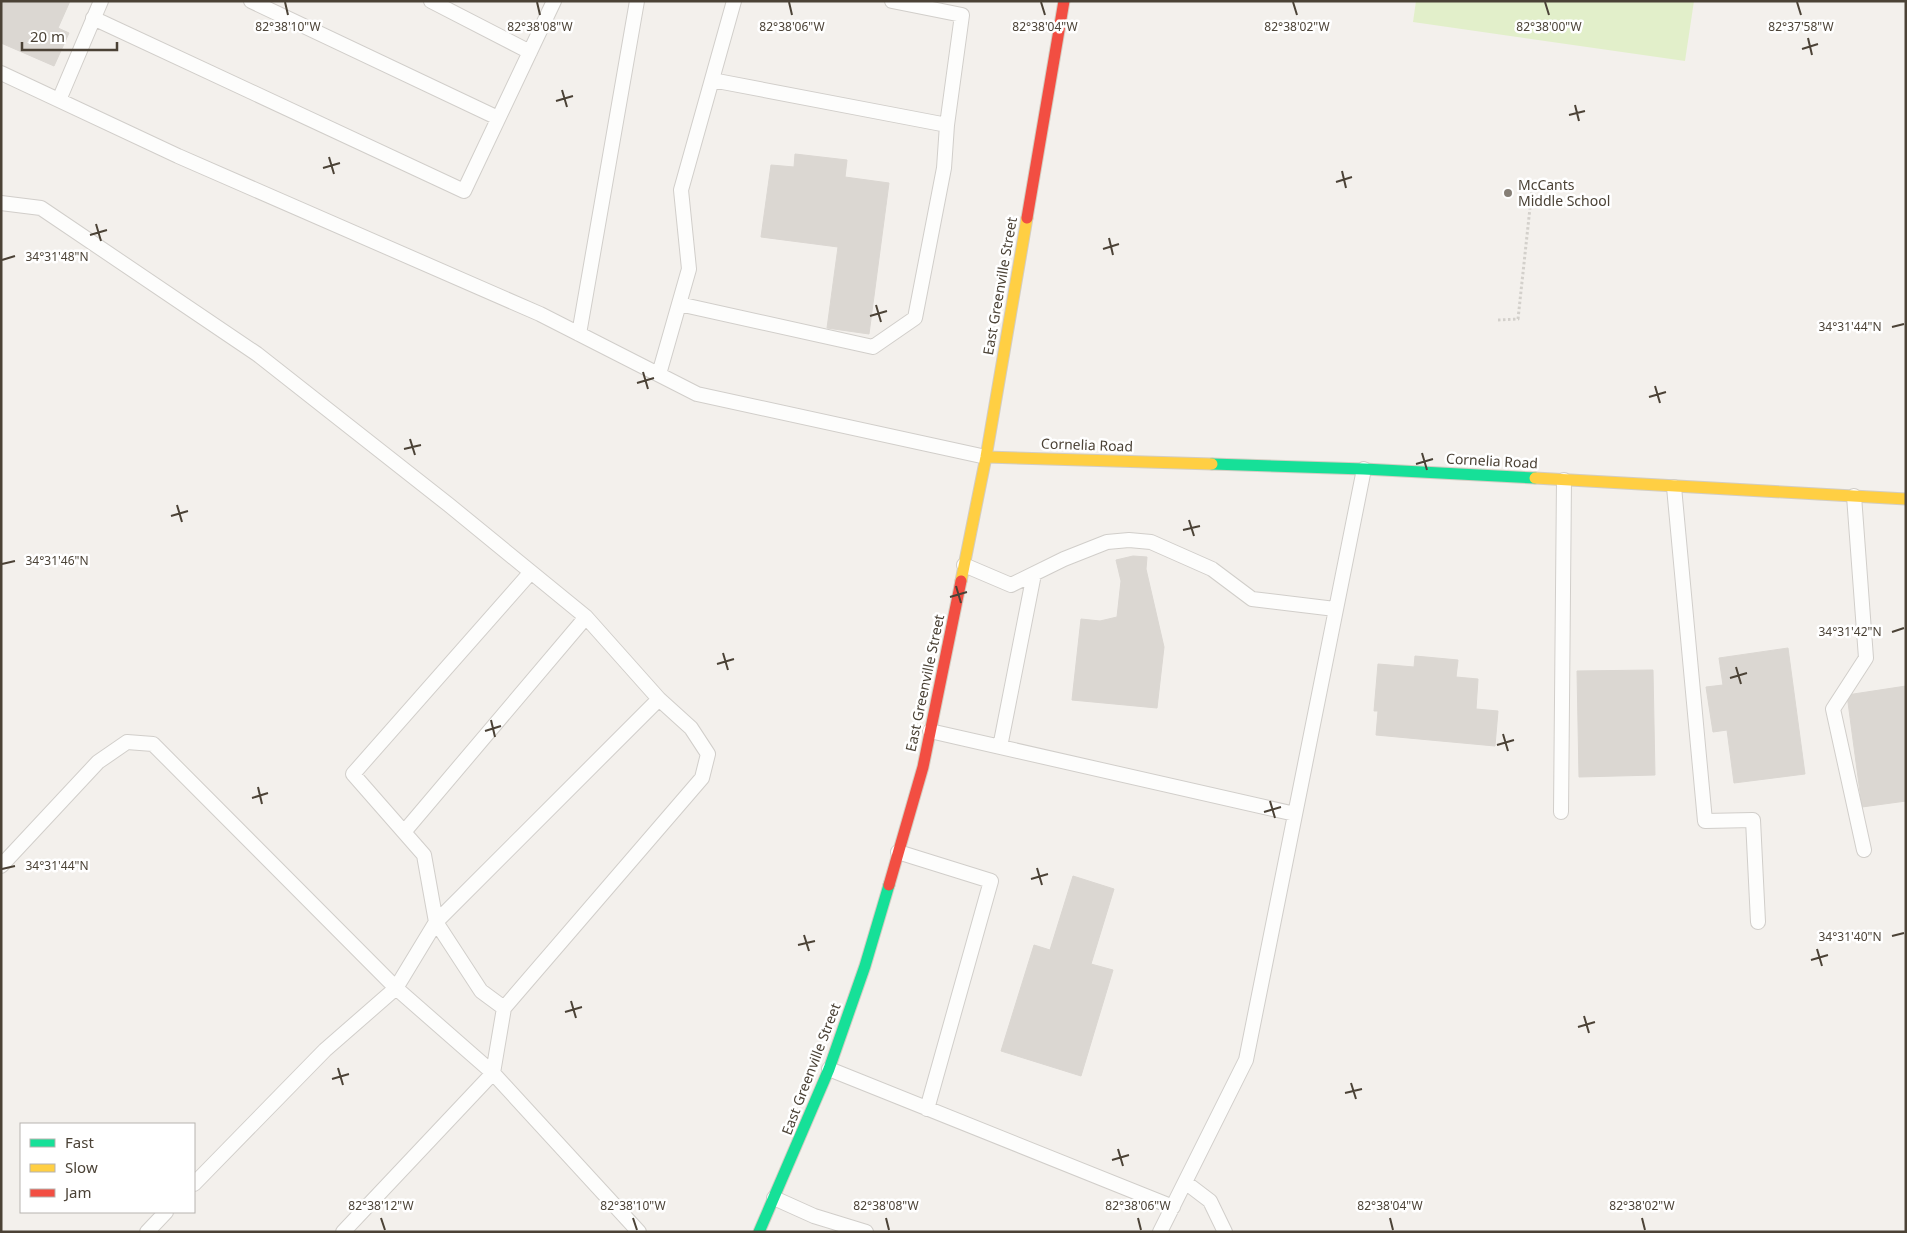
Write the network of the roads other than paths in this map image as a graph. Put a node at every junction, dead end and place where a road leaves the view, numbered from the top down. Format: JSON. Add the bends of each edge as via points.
{"nodes":[{"id":1,"x":100,"y":1,"type":"edge"},
{"id":2,"x":251,"y":1,"type":"edge"},
{"id":3,"x":431,"y":1,"type":"edge"},
{"id":4,"x":554,"y":1,"type":"edge"},
{"id":5,"x":637,"y":1,"type":"edge"},
{"id":6,"x":734,"y":1,"type":"edge"},
{"id":7,"x":892,"y":1,"type":"edge"},
{"id":8,"x":1064,"y":1,"type":"edge"},
{"id":9,"x":93,"y":18,"type":"junction"},
{"id":10,"x":530,"y":52,"type":"junction"},
{"id":11,"x":1,"y":73,"type":"edge"},
{"id":12,"x":712,"y":80,"type":"junction"},
{"id":13,"x":59,"y":100,"type":"junction"},
{"id":14,"x":498,"y":118,"type":"junction"},
{"id":15,"x":947,"y":125,"type":"junction"},
{"id":16,"x":1,"y":203,"type":"edge"},
{"id":17,"x":679,"y":304,"type":"junction"},
{"id":18,"x":579,"y":334,"type":"junction"},
{"id":19,"x":659,"y":374,"type":"junction"},
{"id":20,"x":986,"y":457,"type":"junction"},
{"id":21,"x":1364,"y":469,"type":"junction"},
{"id":22,"x":1564,"y":480,"type":"junction"},
{"id":23,"x":1674,"y":487,"type":"junction"},
{"id":24,"x":1854,"y":496,"type":"junction"},
{"id":25,"x":1906,"y":499,"type":"edge"},
{"id":26,"x":964,"y":565,"type":"junction"},
{"id":27,"x":531,"y":572,"type":"junction"},
{"id":28,"x":1034,"y":574,"type":"junction"},
{"id":29,"x":1336,"y":609,"type":"junction"},
{"id":30,"x":586,"y":617,"type":"junction"},
{"id":31,"x":659,"y":699,"type":"junction"},
{"id":32,"x":930,"y":731,"type":"junction"},
{"id":33,"x":1000,"y":747,"type":"junction"},
{"id":34,"x":1561,"y":812,"type":"dead end"},
{"id":35,"x":1295,"y":814,"type":"junction"},
{"id":36,"x":404,"y":832,"type":"junction"},
{"id":37,"x":1864,"y":850,"type":"dead end"},
{"id":38,"x":898,"y":852,"type":"junction"},
{"id":39,"x":1,"y":866,"type":"edge"},
{"id":40,"x":436,"y":922,"type":"junction"},
{"id":41,"x":1758,"y":922,"type":"dead end"},
{"id":42,"x":396,"y":988,"type":"junction"},
{"id":43,"x":504,"y":1008,"type":"junction"},
{"id":44,"x":830,"y":1069,"type":"junction"},
{"id":45,"x":493,"y":1073,"type":"junction"},
{"id":46,"x":927,"y":1109,"type":"junction"},
{"id":47,"x":1185,"y":1182,"type":"junction"},
{"id":48,"x":195,"y":1183,"type":"edge"},
{"id":49,"x":774,"y":1198,"type":"junction"},
{"id":50,"x":1173,"y":1207,"type":"junction"},
{"id":51,"x":165,"y":1213,"type":"edge"},
{"id":52,"x":147,"y":1232,"type":"edge"},
{"id":53,"x":343,"y":1232,"type":"edge"},
{"id":54,"x":639,"y":1232,"type":"edge"},
{"id":55,"x":759,"y":1232,"type":"edge"},
{"id":56,"x":866,"y":1232,"type":"edge"},
{"id":57,"x":1160,"y":1232,"type":"edge"},
{"id":58,"x":1226,"y":1232,"type":"edge"}],
"edges":[{"from":1,"to":9,"type":"lane"},
{"from":2,"to":14,"type":"lane"},
{"from":3,"to":10,"type":"lane"},
{"from":4,"to":10,"type":"lane"},
{"from":5,"to":18,"type":"lane"},
{"from":6,"to":12,"type":"lane"},
{"from":7,"to":15,"type":"lane","via":[[962,15]]},
{"from":8,"to":20,"type":"main road","name":"East Greenville Street"},
{"from":9,"to":13,"type":"lane"},
{"from":9,"to":14,"type":"lane","via":[[464,191]]},
{"from":10,"to":14,"type":"lane"},
{"from":11,"to":13,"type":"lane"},
{"from":12,"to":15,"type":"lane"},
{"from":12,"to":17,"type":"lane","via":[[681,190],[689,269]]},
{"from":13,"to":18,"type":"lane"},
{"from":15,"to":17,"type":"lane","via":[[944,168],[915,318],[873,347]]},
{"from":16,"to":27,"type":"lane","via":[[41,208],[257,354]]},
{"from":17,"to":19,"type":"lane"},
{"from":18,"to":19,"type":"lane"},
{"from":19,"to":20,"type":"lane","via":[[697,394]]},
{"from":20,"to":21,"type":"main road","name":"Cornelia Road"},
{"from":20,"to":26,"type":"main road","name":"East Greenville Street"},
{"from":21,"to":22,"type":"main road","name":"Cornelia Road"},
{"from":21,"to":29,"type":"lane"},
{"from":22,"to":23,"type":"main road","name":"Cornelia Road"},
{"from":22,"to":34,"type":"lane"},
{"from":23,"to":24,"type":"main road","name":"Cornelia Road"},
{"from":23,"to":41,"type":"lane","via":[[1705,821],[1752,820]]},
{"from":24,"to":25,"type":"main road","name":"Cornelia Road"},
{"from":24,"to":37,"type":"lane","via":[[1866,658],[1833,709]]},
{"from":26,"to":28,"type":"lane","via":[[1012,585]]},
{"from":26,"to":32,"type":"main road","name":"East Greenville Street"},
{"from":27,"to":30,"type":"lane"},
{"from":27,"to":36,"type":"lane","via":[[353,774]]},
{"from":28,"to":29,"type":"lane","via":[[1064,558],[1107,542],[1151,542],[1212,569],[1252,599]]},
{"from":28,"to":33,"type":"lane"},
{"from":29,"to":35,"type":"lane"},
{"from":30,"to":31,"type":"lane"},
{"from":30,"to":36,"type":"lane"},
{"from":31,"to":40,"type":"lane"},
{"from":31,"to":43,"type":"lane","via":[[691,728],[708,754],[702,778]]},
{"from":32,"to":33,"type":"lane"},
{"from":32,"to":38,"type":"main road","name":"East Greenville Street"},
{"from":33,"to":35,"type":"lane"},
{"from":35,"to":47,"type":"lane","via":[[1246,1060]]},
{"from":36,"to":40,"type":"lane","via":[[424,854]]},
{"from":38,"to":44,"type":"main road","name":"East Greenville Street","via":[[865,966]]},
{"from":38,"to":46,"type":"lane","via":[[991,881]]},
{"from":39,"to":42,"type":"lane","via":[[98,762],[127,742],[153,744]]},
{"from":40,"to":42,"type":"lane"},
{"from":40,"to":43,"type":"lane","via":[[481,991]]},
{"from":42,"to":45,"type":"lane"},
{"from":42,"to":48,"type":"lane","via":[[325,1050]]},
{"from":43,"to":45,"type":"lane"},
{"from":44,"to":46,"type":"lane"},
{"from":44,"to":49,"type":"main road","name":"East Greenville Street"},
{"from":45,"to":53,"type":"lane"},
{"from":45,"to":54,"type":"lane"},
{"from":46,"to":50,"type":"lane"},
{"from":47,"to":50,"type":"lane"},
{"from":47,"to":58,"type":"lane","via":[[1210,1201]]},
{"from":49,"to":55,"type":"main road","name":"East Greenville Street"},
{"from":49,"to":56,"type":"lane","via":[[814,1216]]},
{"from":50,"to":57,"type":"lane"},
{"from":51,"to":52,"type":"lane"}]}
